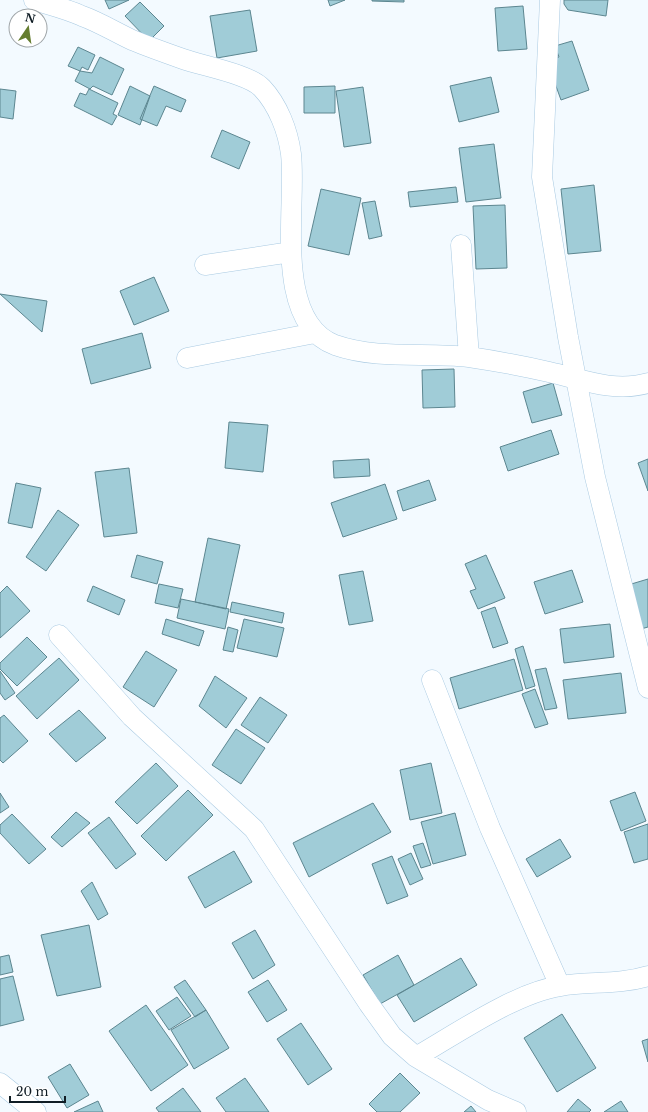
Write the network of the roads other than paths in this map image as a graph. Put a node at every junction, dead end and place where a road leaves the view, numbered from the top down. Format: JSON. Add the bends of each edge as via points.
{"nodes":[{"id":1,"x":34,"y":0,"type":"edge"},
{"id":2,"x":550,"y":0,"type":"edge"},
{"id":3,"x":461,"y":245,"type":"dead end"},
{"id":4,"x":291,"y":252,"type":"junction"},
{"id":5,"x":205,"y":265,"type":"dead end"},
{"id":6,"x":315,"y":333,"type":"junction"},
{"id":7,"x":469,"y":357,"type":"junction"},
{"id":8,"x":187,"y":358,"type":"dead end"},
{"id":9,"x":576,"y":380,"type":"junction"},
{"id":10,"x":648,"y":383,"type":"edge"},
{"id":11,"x":59,"y":635,"type":"dead end"},
{"id":12,"x":432,"y":680,"type":"dead end"},
{"id":13,"x":648,"y":688,"type":"edge"},
{"id":14,"x":648,"y":976,"type":"edge"},
{"id":15,"x":560,"y":986,"type":"junction"},
{"id":16,"x":416,"y":1057,"type":"junction"},
{"id":17,"x":3,"y":1090,"type":"edge"},
{"id":18,"x":36,"y":1112,"type":"edge"},
{"id":19,"x":516,"y":1112,"type":"edge"}],
"edges":[{"from":1,"to":4,"type":"street","via":[[82,16],[185,60],[245,78],[262,87],[285,127],[291,154]]},
{"from":2,"to":9,"type":"street","via":[[542,176]]},
{"from":3,"to":7,"type":"street"},
{"from":4,"to":5,"type":"street"},
{"from":4,"to":6,"type":"street","via":[[294,286]]},
{"from":6,"to":7,"type":"street","via":[[332,344],[374,354]]},
{"from":6,"to":8,"type":"street"},
{"from":7,"to":9,"type":"street","via":[[549,372]]},
{"from":9,"to":10,"type":"street","via":[[617,387]]},
{"from":9,"to":13,"type":"street","via":[[595,477]]},
{"from":11,"to":16,"type":"street","via":[[132,717],[254,829],[369,1004],[392,1036]]},
{"from":12,"to":15,"type":"street","via":[[490,828]]},
{"from":14,"to":15,"type":"street","via":[[614,983]]},
{"from":15,"to":16,"type":"street","via":[[531,994]]},
{"from":16,"to":19,"type":"street","via":[[488,1100]]},
{"from":17,"to":18,"type":"street"}]}
